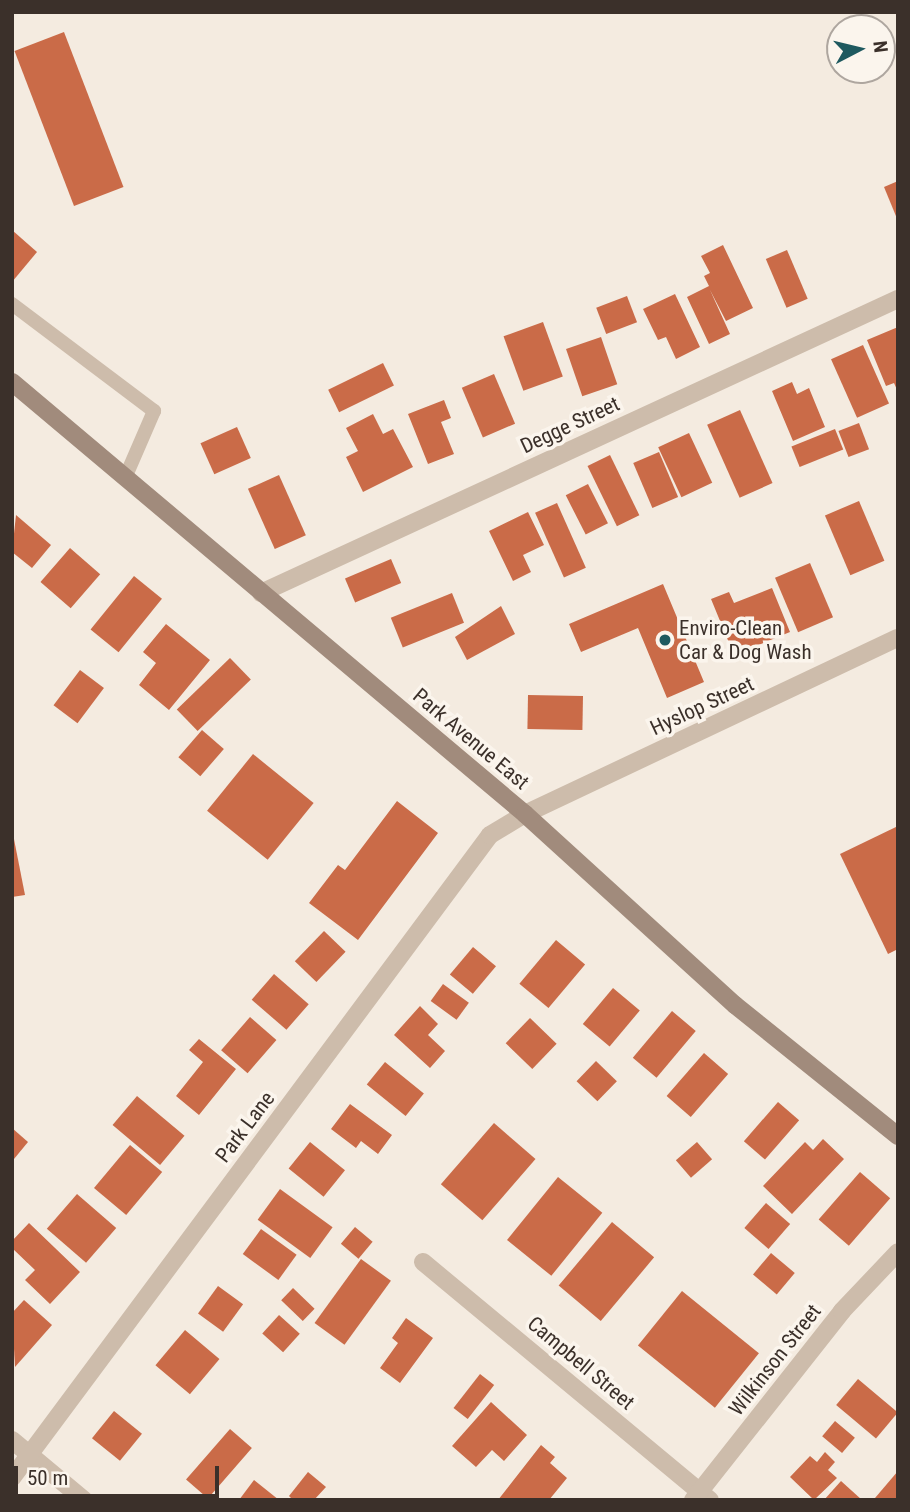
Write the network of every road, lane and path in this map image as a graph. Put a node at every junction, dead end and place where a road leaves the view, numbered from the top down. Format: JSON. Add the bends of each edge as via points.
{"nodes":[{"id":1,"x":898,"y":299,"type":"edge"},
{"id":2,"x":12,"y":304,"type":"edge"},
{"id":3,"x":12,"y":382,"type":"edge"},
{"id":4,"x":125,"y":478,"type":"junction"},
{"id":5,"x":261,"y":593,"type":"junction"},
{"id":6,"x":898,"y":638,"type":"edge"},
{"id":7,"x":525,"y":814,"type":"junction"},
{"id":8,"x":898,"y":1136,"type":"edge"},
{"id":9,"x":898,"y":1252,"type":"edge"},
{"id":10,"x":423,"y":1262,"type":"dead end"},
{"id":11,"x":12,"y":1440,"type":"edge"},
{"id":12,"x":30,"y":1455,"type":"junction"},
{"id":13,"x":12,"y":1478,"type":"edge"},
{"id":14,"x":701,"y":1497,"type":"edge"},
{"id":15,"x":84,"y":1500,"type":"edge"}],
"edges":[{"from":1,"to":5,"type":"street","name":"Degge Street"},
{"from":2,"to":4,"type":"lane","via":[[154,411]]},
{"from":3,"to":4,"type":"main road","name":"Park Avenue East"},
{"from":4,"to":5,"type":"main road","name":"Park Avenue East"},
{"from":5,"to":7,"type":"main road","name":"Park Avenue East"},
{"from":6,"to":7,"type":"street","name":"Hyslop Street"},
{"from":7,"to":8,"type":"main road","name":"Park Avenue East","via":[[735,1005]]},
{"from":7,"to":12,"type":"street","name":"Park Lane","via":[[490,835]]},
{"from":9,"to":14,"type":"street","name":"Wilkinson Street","via":[[842,1311]]},
{"from":10,"to":14,"type":"street","name":"Campbell Street"},
{"from":11,"to":12,"type":"street"},
{"from":12,"to":13,"type":"street","name":"Park Lane"},
{"from":12,"to":15,"type":"street"}]}
